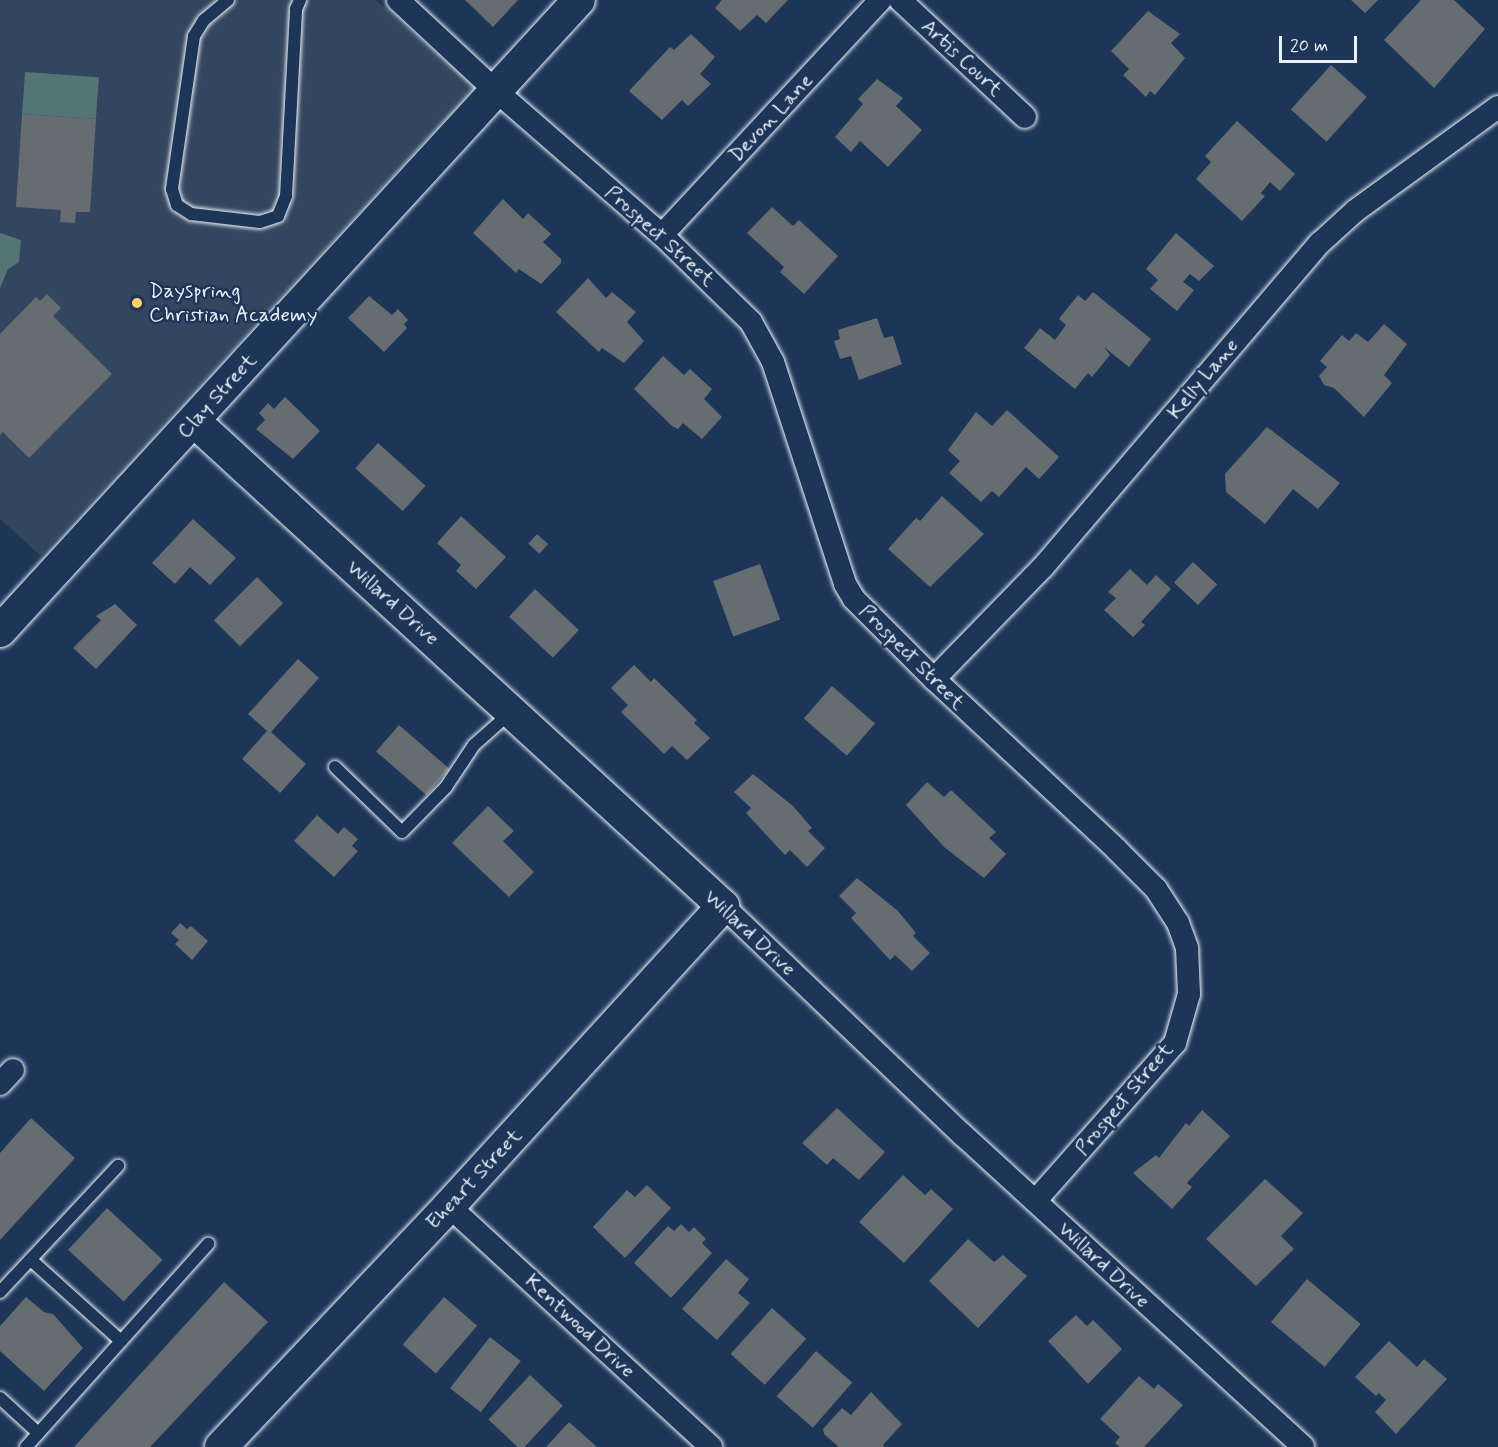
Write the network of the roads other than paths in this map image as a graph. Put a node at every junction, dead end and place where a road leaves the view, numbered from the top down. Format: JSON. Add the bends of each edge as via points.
{"nodes":[{"id":1,"x":228,"y":0,"type":"edge"},
{"id":2,"x":300,"y":0,"type":"edge"},
{"id":3,"x":398,"y":0,"type":"edge"},
{"id":4,"x":579,"y":0,"type":"edge"},
{"id":5,"x":880,"y":0,"type":"edge"},
{"id":6,"x":900,"y":0,"type":"edge"},
{"id":7,"x":495,"y":90,"type":"junction"},
{"id":8,"x":1498,"y":107,"type":"edge"},
{"id":9,"x":1025,"y":117,"type":"dead end"},
{"id":10,"x":662,"y":235,"type":"junction"},
{"id":11,"x":194,"y":422,"type":"junction"},
{"id":12,"x":0,"y":631,"type":"edge"},
{"id":13,"x":934,"y":679,"type":"junction"},
{"id":14,"x":511,"y":712,"type":"junction"},
{"id":15,"x":335,"y":767,"type":"dead end"},
{"id":16,"x":723,"y":906,"type":"junction"},
{"id":17,"x":118,"y":1166,"type":"dead end"},
{"id":18,"x":1035,"y":1202,"type":"junction"},
{"id":19,"x":450,"y":1206,"type":"junction"},
{"id":20,"x":208,"y":1244,"type":"dead end"},
{"id":21,"x":31,"y":1260,"type":"junction"},
{"id":22,"x":0,"y":1292,"type":"edge"},
{"id":23,"x":121,"y":1341,"type":"junction"},
{"id":24,"x":0,"y":1398,"type":"edge"},
{"id":25,"x":38,"y":1433,"type":"junction"},
{"id":26,"x":26,"y":1447,"type":"edge"},
{"id":27,"x":220,"y":1447,"type":"edge"},
{"id":28,"x":711,"y":1447,"type":"edge"},
{"id":29,"x":1304,"y":1447,"type":"edge"}],
"edges":[{"from":1,"to":2,"type":"lane","via":[[204,20],[194,36],[172,189],[177,205],[192,214],[260,222],[278,216],[286,196],[296,9]]},
{"from":3,"to":7,"type":"street","name":"Prospect Street"},
{"from":4,"to":7,"type":"street","name":"Clay Street"},
{"from":5,"to":10,"type":"street","name":"Devon Lane"},
{"from":6,"to":9,"type":"street","name":"Artis Court"},
{"from":7,"to":10,"type":"street","name":"Prospect Street"},
{"from":7,"to":11,"type":"street","name":"Clay Street"},
{"from":8,"to":13,"type":"street","name":"Kelly Lane","via":[[1355,212],[1320,243],[1043,567]]},
{"from":10,"to":13,"type":"street","name":"Prospect Street","via":[[732,302],[764,341],[846,584],[867,614]]},
{"from":11,"to":12,"type":"street","name":"Clay Street"},
{"from":11,"to":14,"type":"street","name":"Willard Drive"},
{"from":13,"to":18,"type":"street","name":"Prospect Street","via":[[1156,889],[1178,923],[1187,948],[1189,994],[1175,1042]]},
{"from":14,"to":15,"type":"lane","via":[[474,745],[446,787],[402,832]]},
{"from":14,"to":16,"type":"street","name":"Willard Drive"},
{"from":16,"to":18,"type":"street","name":"Willard Drive"},
{"from":16,"to":19,"type":"street","name":"Eheart Street"},
{"from":17,"to":21,"type":"lane"},
{"from":18,"to":29,"type":"street","name":"Willard Drive"},
{"from":19,"to":27,"type":"street","name":"Eheart Street"},
{"from":19,"to":28,"type":"street","name":"Kentwood Drive"},
{"from":20,"to":23,"type":"lane"},
{"from":21,"to":22,"type":"lane"},
{"from":21,"to":23,"type":"lane"},
{"from":23,"to":25,"type":"lane"},
{"from":24,"to":25,"type":"lane"},
{"from":25,"to":26,"type":"lane"}]}
